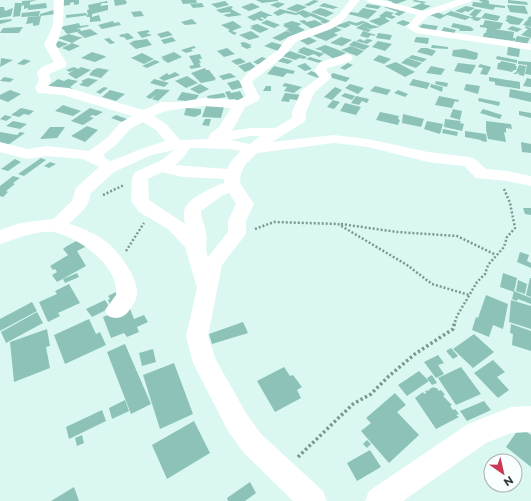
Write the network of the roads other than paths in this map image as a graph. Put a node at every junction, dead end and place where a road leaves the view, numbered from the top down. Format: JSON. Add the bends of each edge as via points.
{"nodes":[{"id":1,"x":59,"y":0,"type":"edge"},
{"id":2,"x":355,"y":0,"type":"edge"},
{"id":3,"x":371,"y":0,"type":"edge"},
{"id":4,"x":467,"y":0,"type":"edge"},
{"id":5,"x":424,"y":14,"type":"junction"},
{"id":6,"x":531,"y":48,"type":"edge"},
{"id":7,"x":347,"y":58,"type":"dead end"},
{"id":8,"x":240,"y":104,"type":"junction"},
{"id":9,"x":143,"y":115,"type":"junction"},
{"id":10,"x":279,"y":131,"type":"junction"},
{"id":11,"x":345,"y":139,"type":"junction"},
{"id":12,"x":210,"y":141,"type":"junction"},
{"id":13,"x":180,"y":144,"type":"junction"},
{"id":14,"x":0,"y":147,"type":"edge"},
{"id":15,"x":254,"y":149,"type":"junction"},
{"id":16,"x":102,"y":163,"type":"junction"},
{"id":17,"x":160,"y":167,"type":"junction"},
{"id":18,"x":233,"y":180,"type":"junction"},
{"id":19,"x":531,"y":181,"type":"edge"},
{"id":20,"x":59,"y":225,"type":"junction"},
{"id":21,"x":0,"y":237,"type":"edge"},
{"id":22,"x":195,"y":248,"type":"junction"},
{"id":23,"x":207,"y":288,"type":"junction"},
{"id":24,"x":116,"y":310,"type":"dead end"},
{"id":25,"x":531,"y":419,"type":"edge"},
{"id":26,"x":313,"y":501,"type":"edge"},
{"id":27,"x":378,"y":501,"type":"edge"}],
"edges":[{"from":1,"to":9,"type":"street","via":[[58,26],[50,44],[51,49],[60,57],[61,64],[43,73],[45,80],[42,90],[64,91]]},
{"from":2,"to":8,"type":"street","via":[[336,22],[289,41],[270,63],[246,82],[253,98]]},
{"from":3,"to":5,"type":"street"},
{"from":4,"to":5,"type":"street"},
{"from":5,"to":6,"type":"street","via":[[411,28]]},
{"from":7,"to":10,"type":"street","via":[[324,65],[320,71],[326,77],[308,91],[299,112],[299,119]]},
{"from":8,"to":9,"type":"street","via":[[204,102],[161,106]]},
{"from":8,"to":12,"type":"street","via":[[225,130]]},
{"from":9,"to":13,"type":"street"},
{"from":9,"to":16,"type":"street","via":[[125,126],[112,142],[96,152]]},
{"from":10,"to":11,"type":"street","via":[[328,134]]},
{"from":10,"to":12,"type":"street","via":[[236,134]]},
{"from":10,"to":15,"type":"street"},
{"from":11,"to":15,"type":"street","via":[[322,139]]},
{"from":11,"to":19,"type":"street","via":[[469,162],[482,174]]},
{"from":12,"to":13,"type":"street"},
{"from":12,"to":15,"type":"street"},
{"from":13,"to":16,"type":"street"},
{"from":13,"to":17,"type":"street","via":[[175,158]]},
{"from":14,"to":16,"type":"street","via":[[27,154],[47,151],[86,155]]},
{"from":15,"to":18,"type":"street","via":[[237,164]]},
{"from":16,"to":20,"type":"street","via":[[82,192],[83,197],[77,208],[61,220]]},
{"from":17,"to":18,"type":"street"},
{"from":17,"to":22,"type":"street","via":[[144,173],[140,178],[140,202],[147,210],[176,226]]},
{"from":18,"to":22,"type":"street","via":[[194,209],[192,217],[198,234]]},
{"from":18,"to":23,"type":"street","via":[[245,204],[236,221],[237,234],[213,264]]},
{"from":20,"to":21,"type":"street","via":[[20,230]]},
{"from":20,"to":24,"type":"street","via":[[60,228],[84,237],[102,248],[110,259],[122,277],[127,293],[123,304]]},
{"from":22,"to":23,"type":"street","via":[[199,256],[200,272]]},
{"from":23,"to":26,"type":"street","via":[[197,336],[204,363],[237,422],[252,443]]},
{"from":25,"to":27,"type":"street","via":[[511,420],[477,433]]}]}
